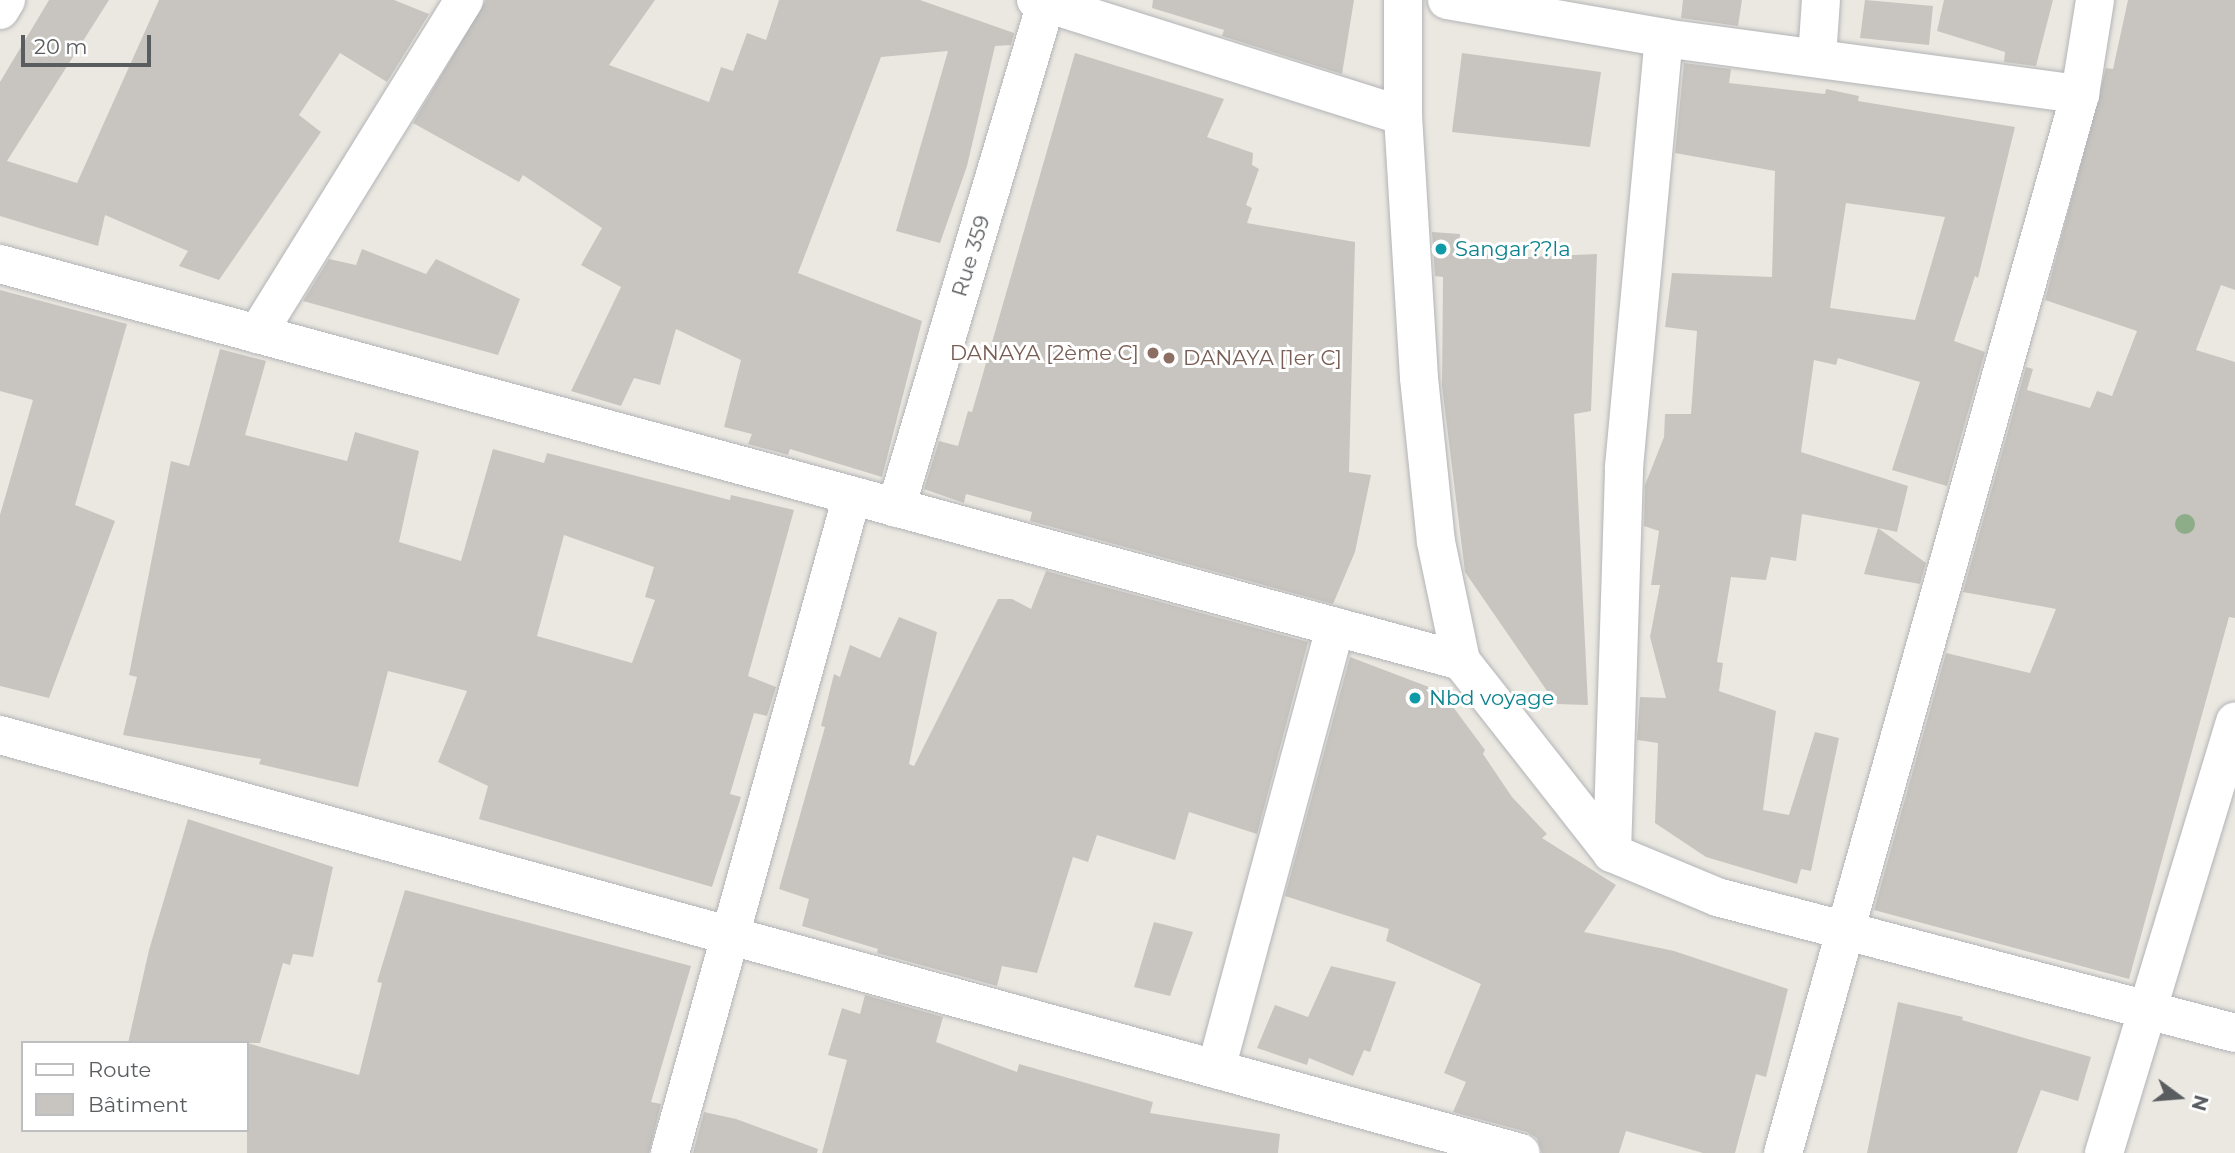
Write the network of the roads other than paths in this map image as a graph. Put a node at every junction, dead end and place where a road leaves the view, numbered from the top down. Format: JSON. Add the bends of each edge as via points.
{"nodes":[{"id":1,"x":5,"y":0,"type":"edge"},
{"id":2,"x":464,"y":0,"type":"edge"},
{"id":3,"x":1403,"y":0,"type":"edge"},
{"id":4,"x":1447,"y":0,"type":"edge"},
{"id":5,"x":1821,"y":0,"type":"edge"},
{"id":6,"x":2095,"y":0,"type":"edge"},
{"id":7,"x":1041,"y":2,"type":"edge"},
{"id":8,"x":0,"y":10,"type":"edge"},
{"id":9,"x":1664,"y":38,"type":"junction"},
{"id":10,"x":1817,"y":57,"type":"junction"},
{"id":11,"x":2080,"y":94,"type":"junction"},
{"id":12,"x":1403,"y":116,"type":"junction"},
{"id":13,"x":0,"y":264,"type":"edge"},
{"id":14,"x":257,"y":334,"type":"junction"},
{"id":15,"x":852,"y":496,"type":"junction"},
{"id":16,"x":897,"y":508,"type":"junction"},
{"id":17,"x":1335,"y":627,"type":"junction"},
{"id":18,"x":1461,"y":661,"type":"junction"},
{"id":19,"x":2235,"y":721,"type":"edge"},
{"id":20,"x":0,"y":735,"type":"edge"},
{"id":21,"x":1612,"y":853,"type":"junction"},
{"id":22,"x":1845,"y":930,"type":"junction"},
{"id":23,"x":729,"y":936,"type":"junction"},
{"id":24,"x":2147,"y":1010,"type":"junction"},
{"id":25,"x":2235,"y":1033,"type":"edge"},
{"id":26,"x":1216,"y":1069,"type":"junction"},
{"id":27,"x":670,"y":1153,"type":"edge"},
{"id":28,"x":1521,"y":1153,"type":"edge"},
{"id":29,"x":1783,"y":1153,"type":"edge"},
{"id":30,"x":2104,"y":1153,"type":"edge"}],
"edges":[{"from":1,"to":8,"type":"street"},
{"from":2,"to":14,"type":"street"},
{"from":3,"to":12,"type":"street"},
{"from":4,"to":9,"type":"street"},
{"from":5,"to":10,"type":"street"},
{"from":6,"to":11,"type":"street"},
{"from":7,"to":12,"type":"street"},
{"from":7,"to":16,"type":"street","name":"Rue 359"},
{"from":9,"to":10,"type":"street"},
{"from":9,"to":21,"type":"street","via":[[1624,467]]},
{"from":10,"to":11,"type":"street"},
{"from":11,"to":22,"type":"street"},
{"from":12,"to":18,"type":"street","via":[[1419,378],[1436,542]]},
{"from":13,"to":14,"type":"street"},
{"from":14,"to":15,"type":"street"},
{"from":15,"to":16,"type":"street"},
{"from":15,"to":23,"type":"street"},
{"from":16,"to":17,"type":"street"},
{"from":17,"to":18,"type":"street"},
{"from":17,"to":26,"type":"street"},
{"from":18,"to":21,"type":"street"},
{"from":19,"to":24,"type":"street"},
{"from":20,"to":23,"type":"street"},
{"from":21,"to":22,"type":"street","via":[[1717,897]]},
{"from":22,"to":24,"type":"street"},
{"from":22,"to":29,"type":"street"},
{"from":23,"to":26,"type":"street"},
{"from":23,"to":27,"type":"street"},
{"from":24,"to":25,"type":"street"},
{"from":24,"to":30,"type":"street"},
{"from":26,"to":28,"type":"street"}]}
